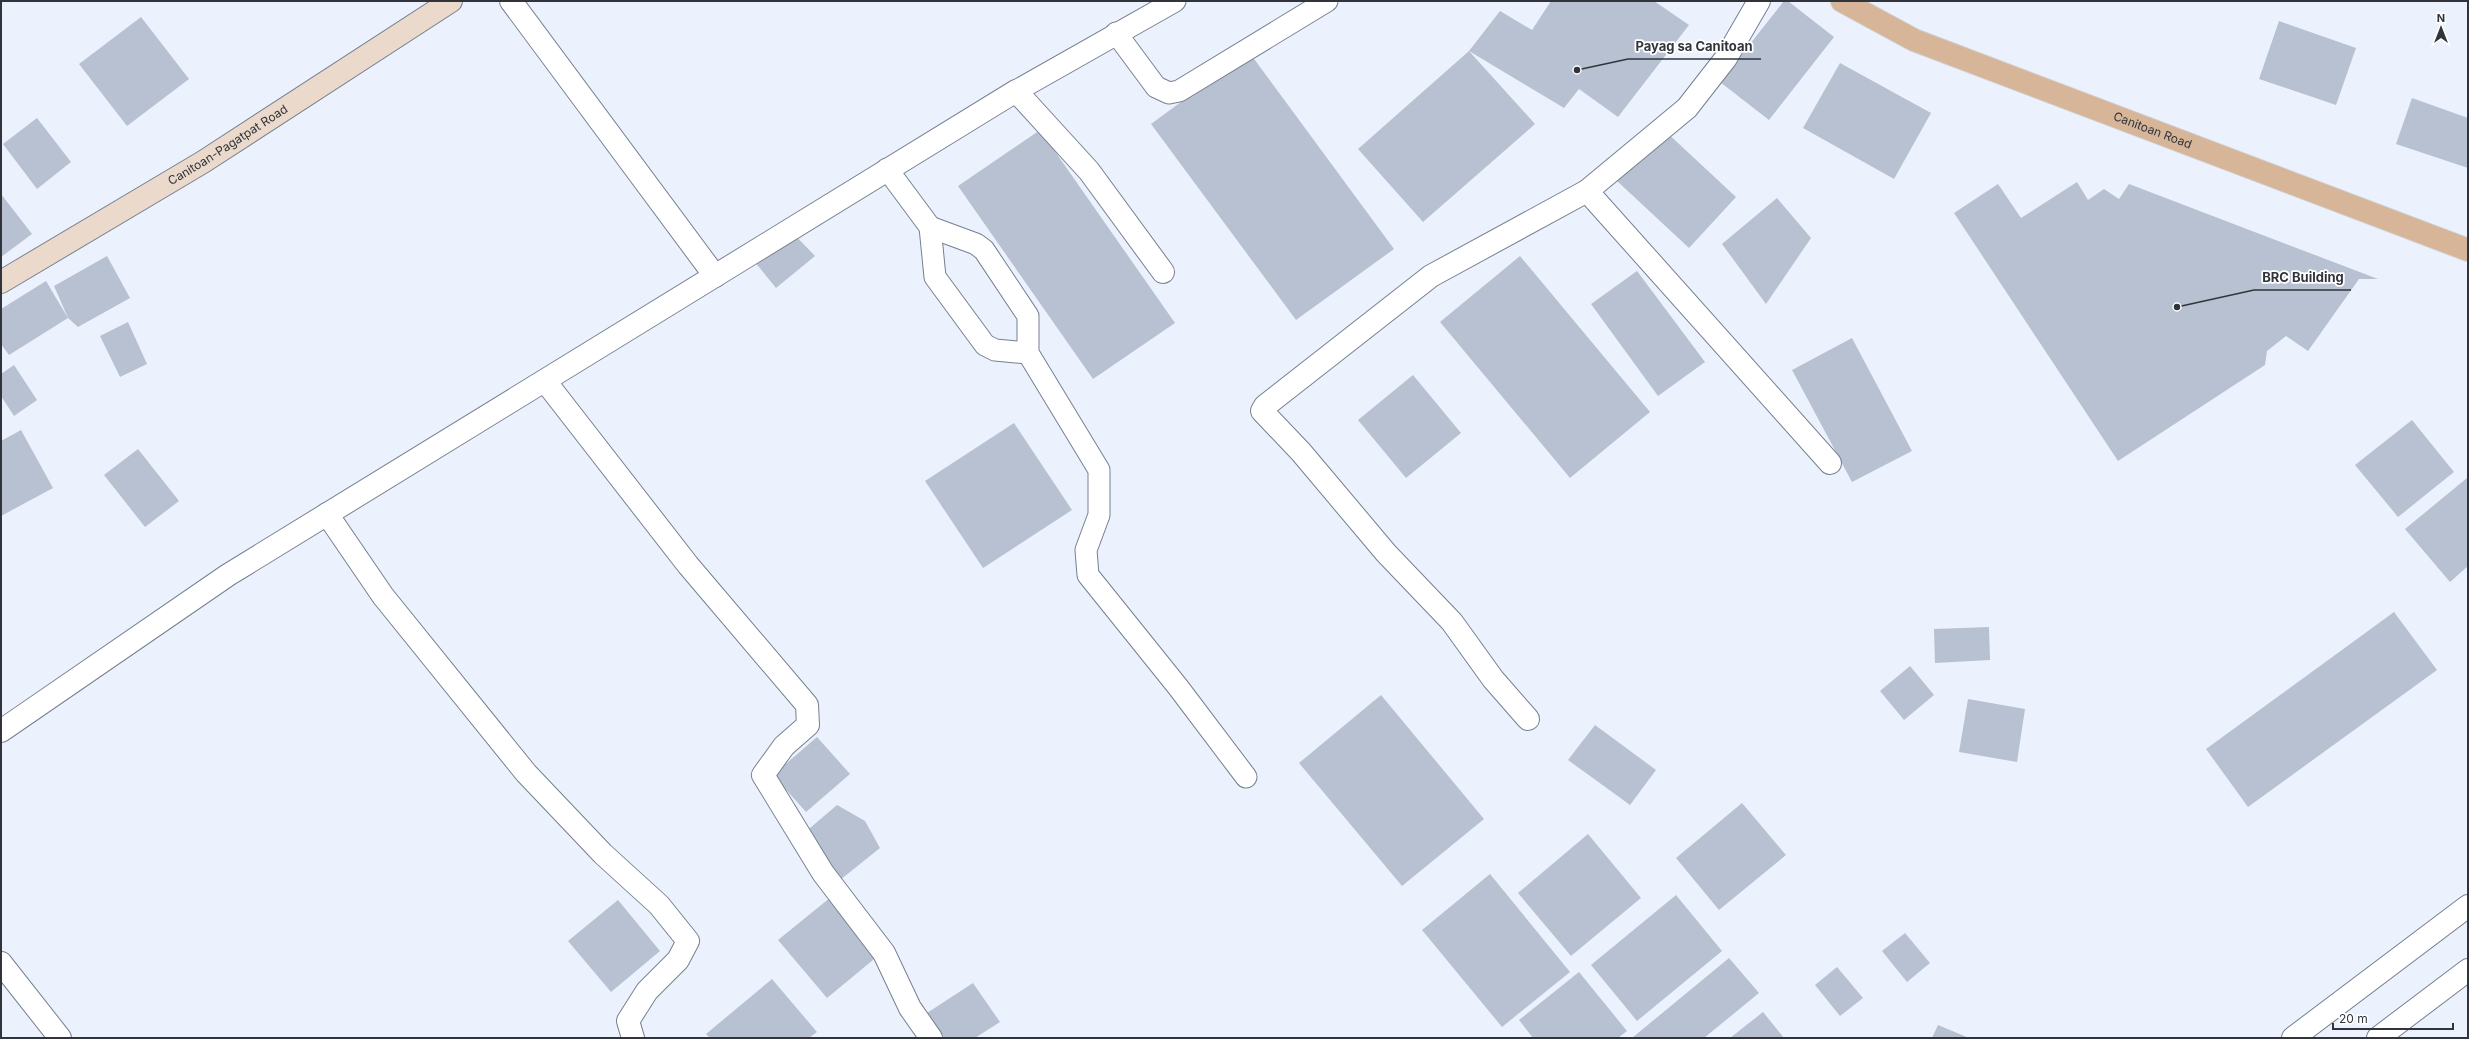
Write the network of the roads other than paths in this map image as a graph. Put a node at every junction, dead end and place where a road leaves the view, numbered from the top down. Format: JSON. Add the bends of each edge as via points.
{"nodes":[{"id":1,"x":451,"y":1,"type":"edge"},
{"id":2,"x":511,"y":1,"type":"edge"},
{"id":3,"x":1175,"y":1,"type":"edge"},
{"id":4,"x":1327,"y":1,"type":"edge"},
{"id":5,"x":1759,"y":1,"type":"edge"},
{"id":6,"x":1842,"y":1,"type":"edge"},
{"id":7,"x":1116,"y":33,"type":"junction"},
{"id":8,"x":1016,"y":91,"type":"junction"},
{"id":9,"x":887,"y":169,"type":"junction"},
{"id":10,"x":1587,"y":191,"type":"junction"},
{"id":11,"x":930,"y":227,"type":"junction"},
{"id":12,"x":2468,"y":250,"type":"edge"},
{"id":13,"x":1162,"y":272,"type":"dead end"},
{"id":14,"x":715,"y":276,"type":"junction"},
{"id":15,"x":1,"y":282,"type":"edge"},
{"id":16,"x":1028,"y":353,"type":"junction"},
{"id":17,"x":545,"y":381,"type":"junction"},
{"id":18,"x":1830,"y":463,"type":"dead end"},
{"id":19,"x":327,"y":514,"type":"junction"},
{"id":20,"x":1528,"y":719,"type":"dead end"},
{"id":21,"x":1,"y":730,"type":"edge"},
{"id":22,"x":1246,"y":777,"type":"dead end"},
{"id":23,"x":2468,"y":906,"type":"edge"},
{"id":24,"x":1,"y":963,"type":"edge"},
{"id":25,"x":2468,"y":970,"type":"edge"},
{"id":26,"x":60,"y":1038,"type":"edge"},
{"id":27,"x":633,"y":1038,"type":"edge"},
{"id":28,"x":931,"y":1038,"type":"edge"},
{"id":29,"x":2294,"y":1038,"type":"edge"},
{"id":30,"x":2378,"y":1038,"type":"edge"}],
"edges":[{"from":1,"to":15,"type":"street","name":"Canitoan-Pagatpat Road","via":[[203,162]]},
{"from":2,"to":14,"type":"street"},
{"from":3,"to":7,"type":"lane"},
{"from":4,"to":7,"type":"lane","via":[[1179,91],[1169,93],[1156,88]]},
{"from":5,"to":10,"type":"street","via":[[1726,58],[1688,108]]},
{"from":6,"to":12,"type":"main road","name":"Canitoan Road","via":[[1914,40]]},
{"from":7,"to":8,"type":"lane"},
{"from":8,"to":9,"type":"street"},
{"from":8,"to":13,"type":"street","via":[[1089,171]]},
{"from":9,"to":11,"type":"lane"},
{"from":9,"to":14,"type":"street"},
{"from":10,"to":18,"type":"street"},
{"from":10,"to":20,"type":"street","via":[[1431,276],[1265,406],[1262,411],[1302,452],[1386,553],[1452,622],[1493,679]]},
{"from":11,"to":16,"type":"lane","via":[[976,244],[984,250],[1028,316]]},
{"from":11,"to":16,"type":"lane","via":[[935,277],[985,346],[995,350]]},
{"from":14,"to":17,"type":"street"},
{"from":16,"to":22,"type":"lane","via":[[1099,470],[1099,515],[1086,550],[1088,575]]},
{"from":17,"to":19,"type":"street"},
{"from":17,"to":28,"type":"street","via":[[688,565],[807,705],[808,725],[784,746],[763,775],[823,873],[884,953],[910,1008]]},
{"from":19,"to":21,"type":"street","via":[[228,575]]},
{"from":19,"to":27,"type":"street","via":[[383,596],[526,773],[603,854],[659,904],[688,941],[678,960],[647,990],[628,1021]]},
{"from":23,"to":29,"type":"street"},
{"from":24,"to":26,"type":"street"},
{"from":25,"to":30,"type":"street"}]}
